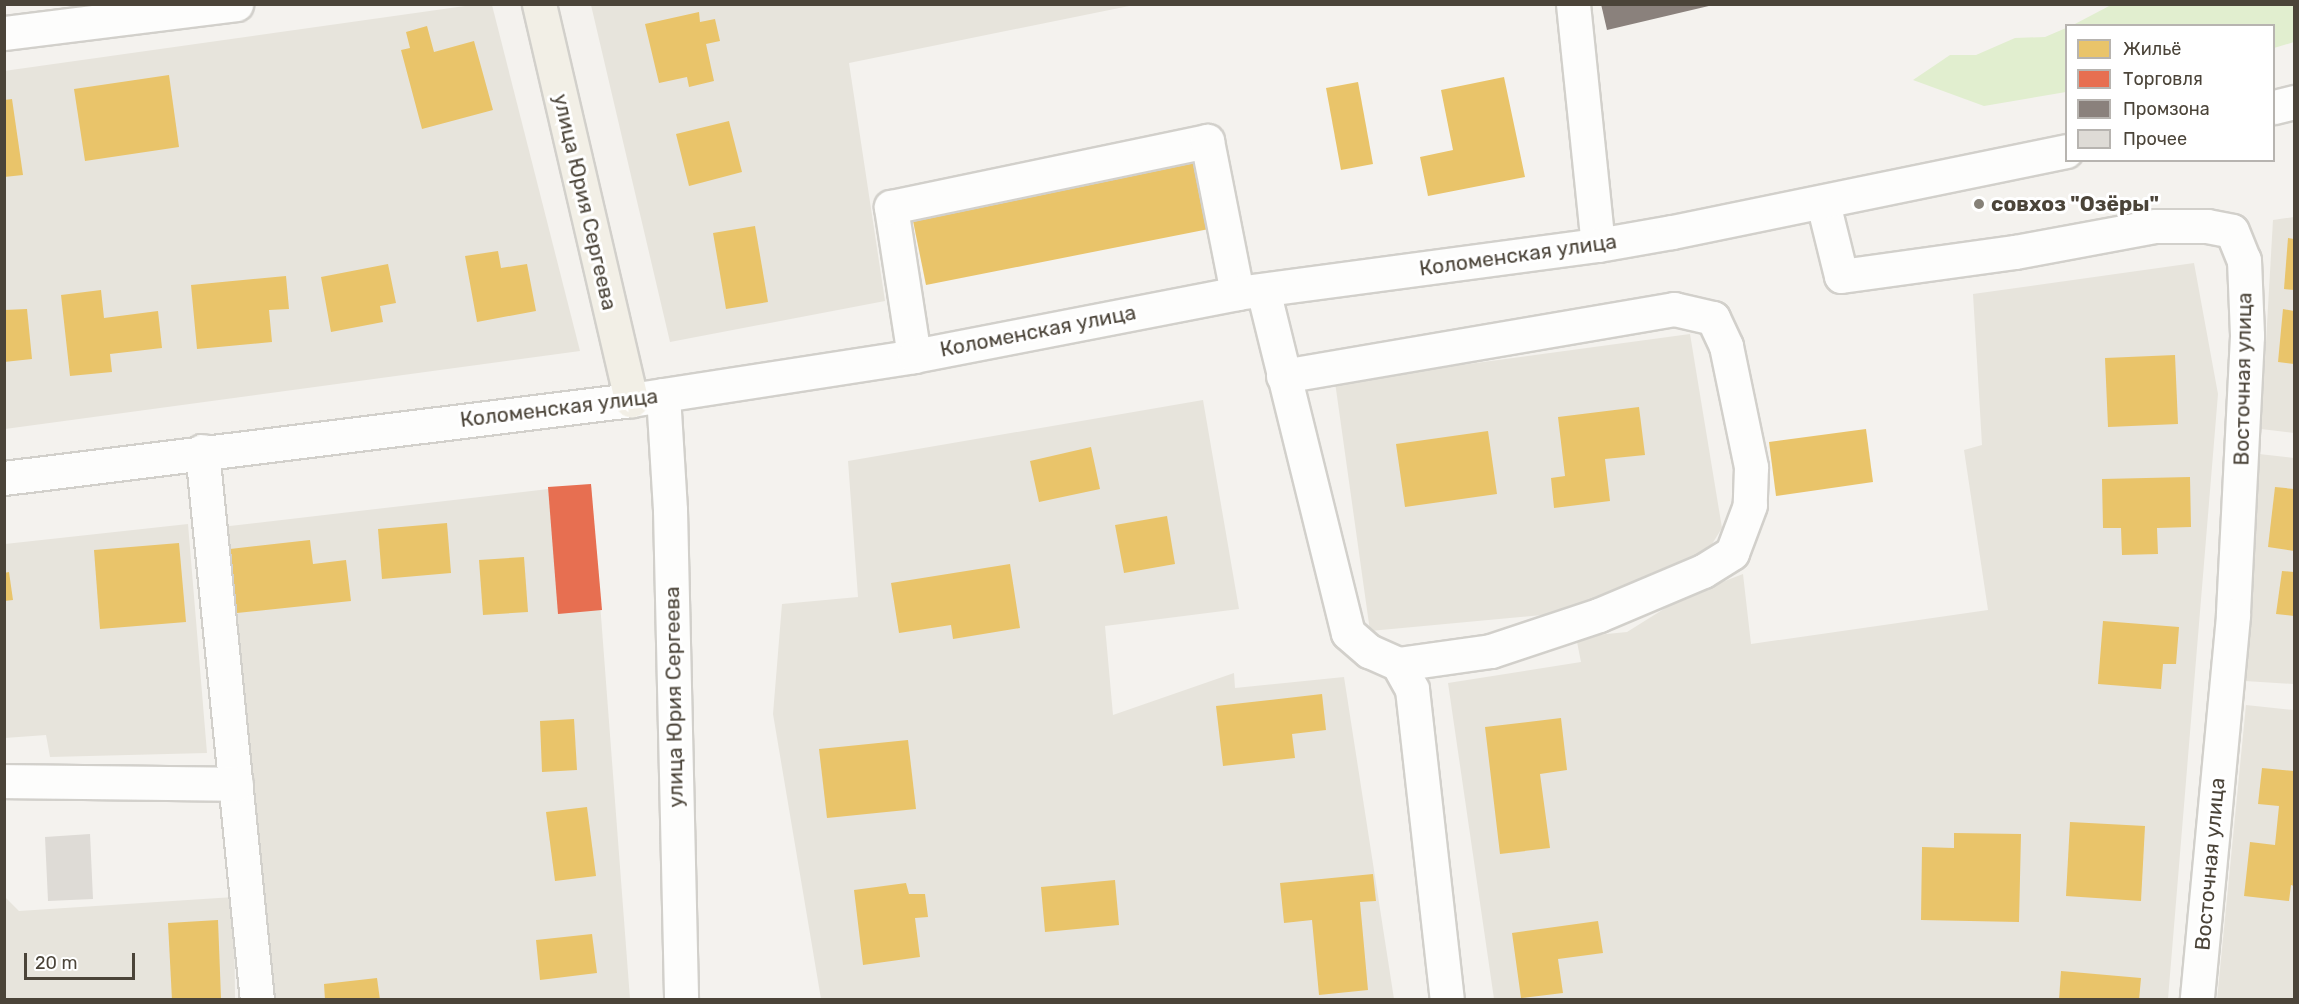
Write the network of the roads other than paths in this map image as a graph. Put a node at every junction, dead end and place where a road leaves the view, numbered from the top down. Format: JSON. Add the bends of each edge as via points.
{"nodes":[{"id":1,"x":236,"y":4,"type":"edge"},
{"id":2,"x":539,"y":4,"type":"edge"},
{"id":3,"x":1574,"y":4,"type":"edge"},
{"id":4,"x":4,"y":33,"type":"edge"},
{"id":5,"x":2295,"y":102,"type":"edge"},
{"id":6,"x":2275,"y":107,"type":"edge"},
{"id":7,"x":2065,"y":151,"type":"edge"},
{"id":8,"x":1823,"y":202,"type":"junction"},
{"id":9,"x":1598,"y":245,"type":"junction"},
{"id":10,"x":1250,"y":291,"type":"junction"},
{"id":11,"x":914,"y":356,"type":"junction"},
{"id":12,"x":1283,"y":376,"type":"junction"},
{"id":13,"x":663,"y":395,"type":"junction"},
{"id":14,"x":630,"y":400,"type":"junction"},
{"id":15,"x":202,"y":451,"type":"junction"},
{"id":16,"x":4,"y":478,"type":"edge"},
{"id":17,"x":1398,"y":664,"type":"junction"},
{"id":18,"x":4,"y":781,"type":"edge"},
{"id":19,"x":236,"y":784,"type":"junction"},
{"id":20,"x":258,"y":999,"type":"edge"},
{"id":21,"x":681,"y":999,"type":"edge"},
{"id":22,"x":1448,"y":999,"type":"edge"},
{"id":23,"x":2197,"y":999,"type":"edge"}],
"edges":[{"from":1,"to":4,"type":"street"},
{"from":2,"to":14,"type":"main road","name":"улица Юрия Сергеева"},
{"from":3,"to":9,"type":"street"},
{"from":5,"to":6,"type":"street"},
{"from":7,"to":8,"type":"street","name":"Коломенская улица"},
{"from":8,"to":9,"type":"street","name":"Коломенская улица"},
{"from":8,"to":23,"type":"street","name":"Восточная улица","via":[[1841,276],[2015,252],[2155,226],[2207,226],[2232,231],[2244,260],[2246,347],[2233,616]]},
{"from":9,"to":10,"type":"street","name":"Коломенская улица"},
{"from":10,"to":11,"type":"street","name":"Коломенская улица"},
{"from":10,"to":11,"type":"street","via":[[1207,141],[891,207]]},
{"from":10,"to":12,"type":"street"},
{"from":11,"to":13,"type":"street","name":"Коломенская улица"},
{"from":12,"to":17,"type":"street","via":[[1348,633],[1369,651]]},
{"from":12,"to":17,"type":"street","via":[[1674,309],[1713,318],[1726,346],[1750,467],[1750,505],[1732,553],[1703,571],[1588,619],[1491,651]]},
{"from":13,"to":14,"type":"street","name":"Коломенская улица"},
{"from":13,"to":21,"type":"street","name":"улица Юрия Сергеева","via":[[670,510]]},
{"from":14,"to":15,"type":"street","name":"Коломенская улица"},
{"from":15,"to":16,"type":"street","name":"Коломенская улица"},
{"from":15,"to":19,"type":"street"},
{"from":17,"to":22,"type":"street","via":[[1412,689]]},
{"from":18,"to":19,"type":"street"},
{"from":19,"to":20,"type":"street"}]}
